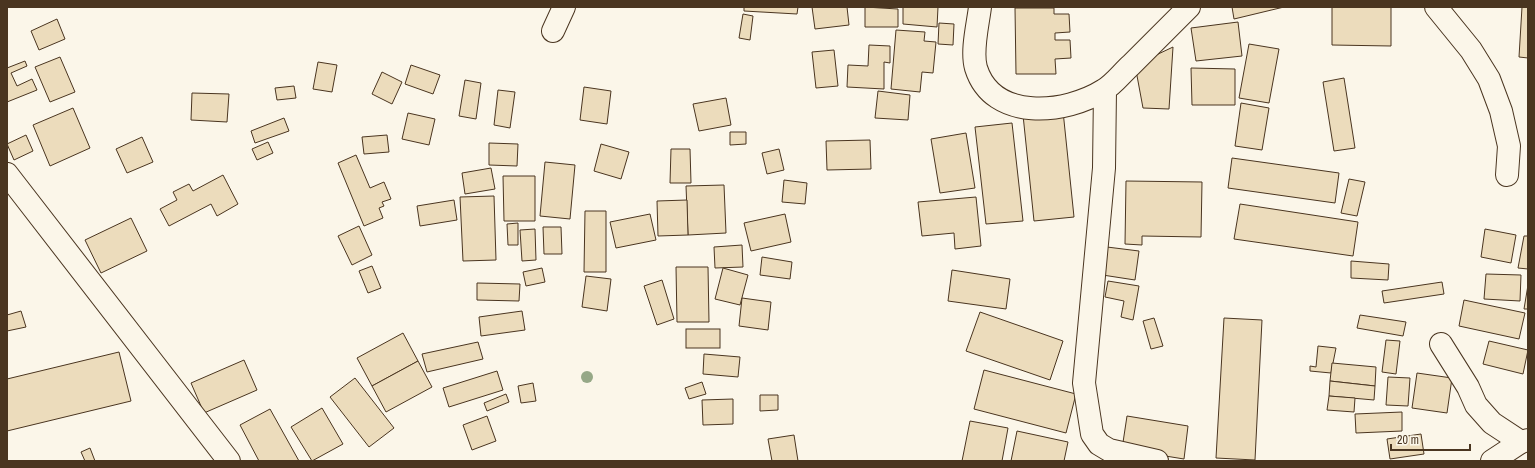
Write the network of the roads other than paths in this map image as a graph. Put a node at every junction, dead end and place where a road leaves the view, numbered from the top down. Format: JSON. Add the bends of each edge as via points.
{"nodes":[{"id":1,"x":564,"y":7,"type":"edge"},
{"id":2,"x":980,"y":7,"type":"edge"},
{"id":3,"x":1189,"y":7,"type":"edge"},
{"id":4,"x":1436,"y":7,"type":"edge"},
{"id":5,"x":553,"y":31,"type":"dead end"},
{"id":6,"x":1105,"y":90,"type":"junction"},
{"id":7,"x":7,"y":174,"type":"edge"},
{"id":8,"x":1507,"y":175,"type":"dead end"},
{"id":9,"x":1440,"y":344,"type":"dead end"},
{"id":10,"x":1525,"y":441,"type":"edge"},
{"id":11,"x":229,"y":461,"type":"edge"},
{"id":12,"x":1157,"y":461,"type":"edge"},
{"id":13,"x":1492,"y":461,"type":"edge"}],
"edges":[{"from":1,"to":5,"type":"street"},
{"from":2,"to":6,"type":"street","via":[[975,46],[976,67],[984,84],[998,97],[1022,107],[1046,110],[1074,105]]},
{"from":3,"to":6,"type":"street"},
{"from":4,"to":8,"type":"street","via":[[1471,50],[1489,79],[1501,111],[1509,146]]},
{"from":6,"to":12,"type":"street","via":[[1104,168],[1084,384],[1092,434],[1099,444],[1109,450]]},
{"from":7,"to":11,"type":"street"},
{"from":9,"to":10,"type":"street","via":[[1468,387],[1476,405],[1492,423]]},
{"from":10,"to":13,"type":"street"}]}
